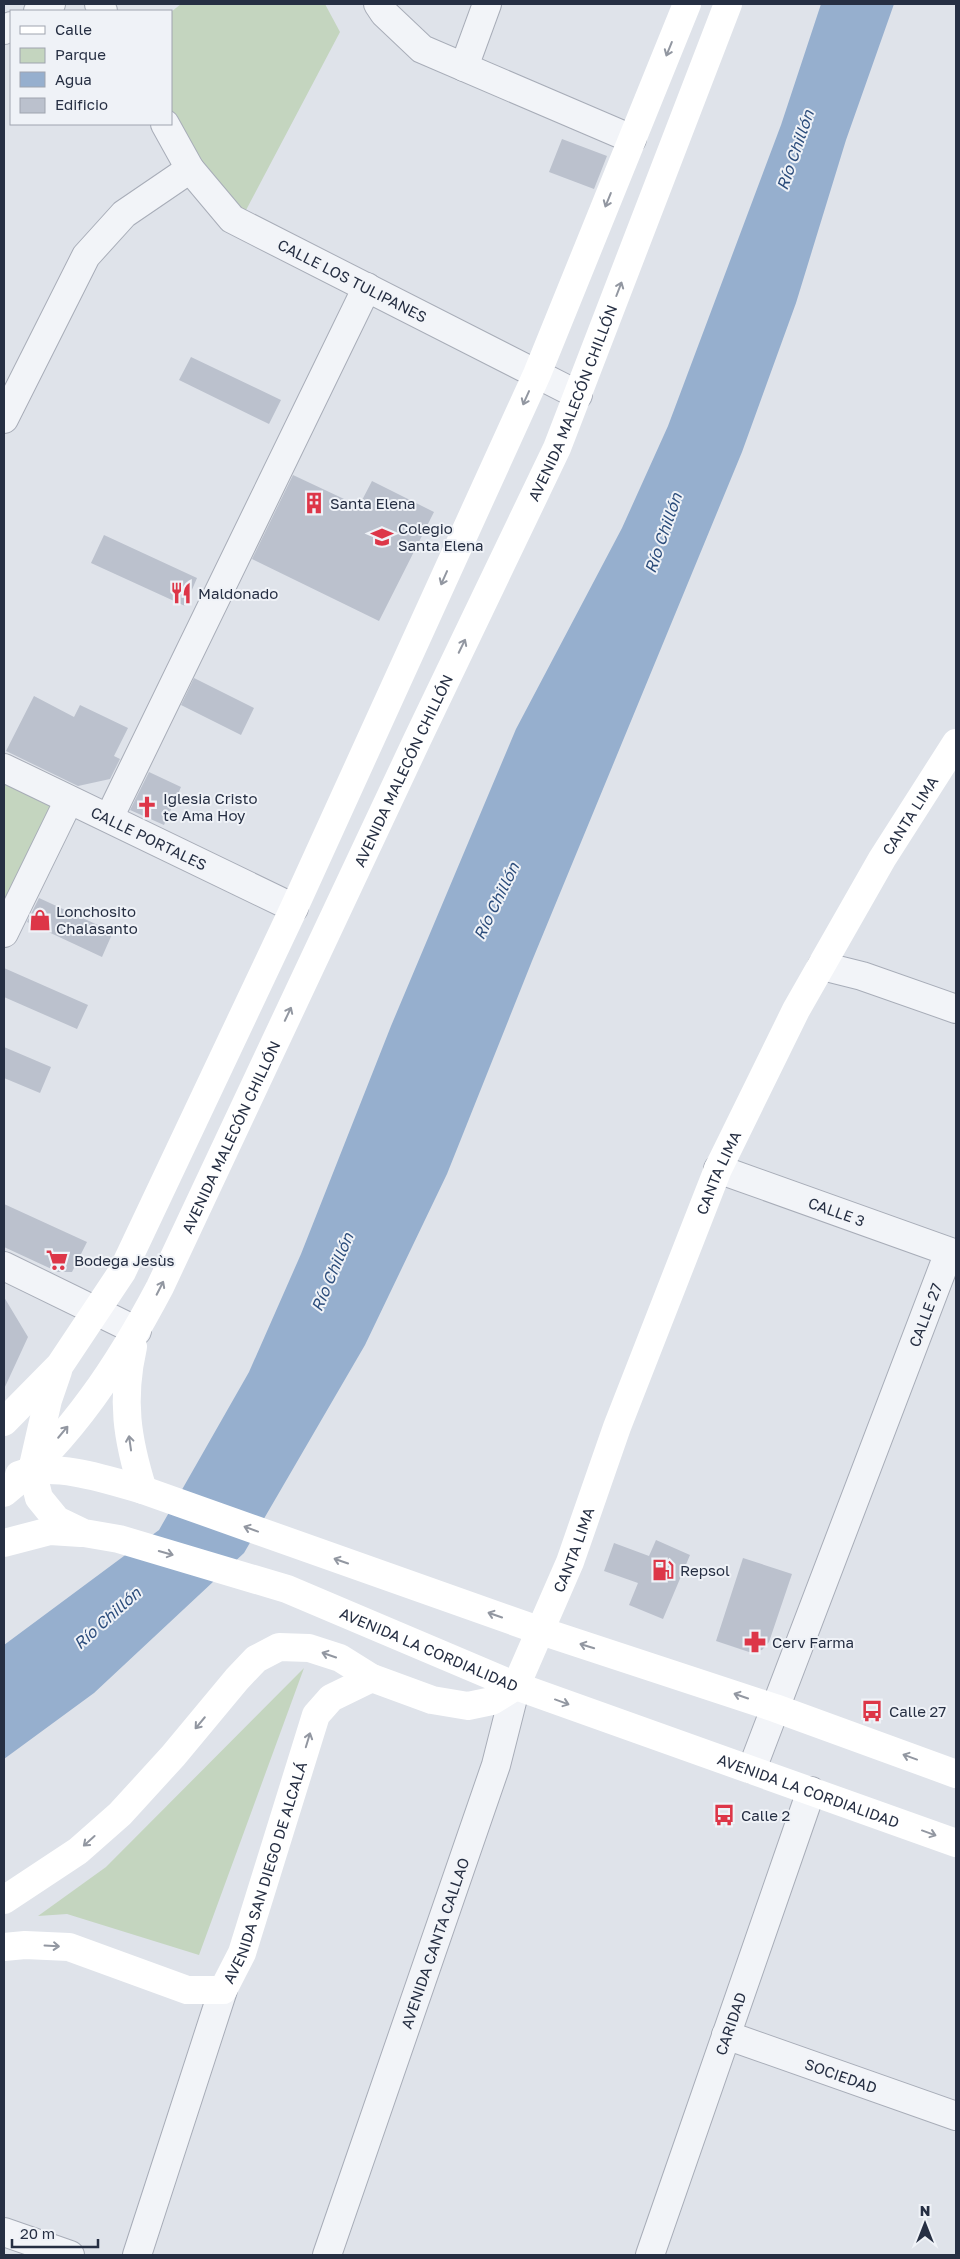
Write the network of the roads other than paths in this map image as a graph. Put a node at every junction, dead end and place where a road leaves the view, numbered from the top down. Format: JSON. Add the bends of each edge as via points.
{"nodes":[{"id":1,"x":52,"y":4,"type":"edge"},
{"id":2,"x":378,"y":4,"type":"edge"},
{"id":3,"x":487,"y":4,"type":"edge"},
{"id":4,"x":687,"y":4,"type":"edge"},
{"id":5,"x":728,"y":4,"type":"edge"},
{"id":6,"x":40,"y":10,"type":"edge"},
{"id":7,"x":464,"y":67,"type":"junction"},
{"id":8,"x":166,"y":125,"type":"edge"},
{"id":9,"x":632,"y":140,"type":"junction"},
{"id":10,"x":190,"y":169,"type":"junction"},
{"id":11,"x":367,"y":288,"type":"junction"},
{"id":12,"x":537,"y":374,"type":"junction"},
{"id":13,"x":578,"y":395,"type":"junction"},
{"id":14,"x":4,"y":419,"type":"edge"},
{"id":15,"x":956,"y":743,"type":"edge"},
{"id":16,"x":4,"y":768,"type":"edge"},
{"id":17,"x":69,"y":800,"type":"junction"},
{"id":18,"x":109,"y":818,"type":"junction"},
{"id":19,"x":294,"y":908,"type":"junction"},
{"id":20,"x":4,"y":933,"type":"edge"},
{"id":21,"x":822,"y":966,"type":"junction"},
{"id":22,"x":956,"y":1009,"type":"edge"},
{"id":23,"x":718,"y":1169,"type":"junction"},
{"id":24,"x":953,"y":1253,"type":"edge"},
{"id":25,"x":4,"y":1266,"type":"edge"},
{"id":26,"x":97,"y":1312,"type":"junction"},
{"id":27,"x":137,"y":1331,"type":"junction"},
{"id":28,"x":60,"y":1365,"type":"junction"},
{"id":29,"x":4,"y":1422,"type":"edge"},
{"id":30,"x":32,"y":1470,"type":"junction"},
{"id":31,"x":4,"y":1482,"type":"edge"},
{"id":32,"x":143,"y":1490,"type":"junction"},
{"id":33,"x":4,"y":1493,"type":"edge"},
{"id":34,"x":84,"y":1533,"type":"junction"},
{"id":35,"x":4,"y":1544,"type":"edge"},
{"id":36,"x":541,"y":1632,"type":"junction"},
{"id":37,"x":372,"y":1678,"type":"junction"},
{"id":38,"x":516,"y":1686,"type":"junction"},
{"id":39,"x":775,"y":1708,"type":"junction"},
{"id":40,"x":752,"y":1770,"type":"junction"},
{"id":41,"x":956,"y":1774,"type":"edge"},
{"id":42,"x":811,"y":1791,"type":"junction"},
{"id":43,"x":956,"y":1843,"type":"edge"},
{"id":44,"x":4,"y":1900,"type":"edge"},
{"id":45,"x":4,"y":1947,"type":"edge"},
{"id":46,"x":223,"y":1990,"type":"junction"},
{"id":47,"x":726,"y":2035,"type":"junction"},
{"id":48,"x":956,"y":2116,"type":"edge"},
{"id":49,"x":4,"y":2232,"type":"edge"},
{"id":50,"x":653,"y":2254,"type":"edge"},
{"id":51,"x":70,"y":2255,"type":"edge"},
{"id":52,"x":136,"y":2255,"type":"edge"},
{"id":53,"x":327,"y":2255,"type":"edge"}],
"edges":[{"from":1,"to":6,"type":"street"},
{"from":2,"to":7,"type":"street","via":[[422,49]]},
{"from":3,"to":7,"type":"street"},
{"from":4,"to":9,"type":"main road","one_way":true},
{"from":13,"to":5,"type":"main road","name":"AVENIDA MALECÓN CHILLÓN","one_way":true},
{"from":7,"to":9,"type":"street"},
{"from":8,"to":10,"type":"street","name":"CALLE LOS TULIPANES"},
{"from":9,"to":12,"type":"main road","one_way":true},
{"from":10,"to":11,"type":"street","name":"CALLE LOS TULIPANES","via":[[232,219]]},
{"from":10,"to":14,"type":"street","via":[[124,214],[86,256]]},
{"from":11,"to":12,"type":"street","name":"CALLE LOS TULIPANES"},
{"from":11,"to":18,"type":"street"},
{"from":12,"to":13,"type":"street","name":"CALLE LOS TULIPANES"},
{"from":12,"to":19,"type":"main road","one_way":true},
{"from":27,"to":13,"type":"main road","name":"AVENIDA MALECÓN CHILLÓN","one_way":true,"via":[[557,448]]},
{"from":15,"to":21,"type":"main road","name":"CANTA LIMA","via":[[882,859]]},
{"from":16,"to":17,"type":"street","name":"CALLE PORTALES"},
{"from":17,"to":18,"type":"street","name":"CALLE PORTALES"},
{"from":17,"to":20,"type":"street"},
{"from":18,"to":19,"type":"street","name":"CALLE PORTALES"},
{"from":19,"to":26,"type":"main road","via":[[122,1272]]},
{"from":21,"to":22,"type":"street","via":[[862,976]]},
{"from":21,"to":23,"type":"main road","name":"CANTA LIMA","via":[[796,1010]]},
{"from":23,"to":24,"type":"street","name":"CALLE 3"},
{"from":23,"to":36,"type":"main road","name":"CANTA LIMA"},
{"from":24,"to":39,"type":"street","name":"CALLE 27"},
{"from":25,"to":26,"type":"street"},
{"from":26,"to":27,"type":"street"},
{"from":26,"to":28,"type":"main road"},
{"from":30,"to":27,"type":"main road","name":"AVENIDA MALECÓN CHILLÓN","one_way":true,"via":[[99,1390]]},
{"from":32,"to":27,"type":"main road","one_way":true,"via":[[131,1451],[125,1411],[128,1371]]},
{"from":28,"to":29,"type":"main road"},
{"from":28,"to":30,"type":"main road","name":"AVENIDA LA CORDIALIDAD","via":[[48,1400]]},
{"from":30,"to":31,"type":"main road"},
{"from":30,"to":32,"type":"main road","via":[[98,1478]]},
{"from":30,"to":33,"type":"main road","name":"AVENIDA MALECÓN CHILLÓN"},
{"from":30,"to":34,"type":"main road","name":"AVENIDA LA CORDIALIDAD","via":[[39,1498],[51,1513],[57,1520]]},
{"from":36,"to":32,"type":"main road","one_way":true},
{"from":34,"to":35,"type":"main road","via":[[50,1531]]},
{"from":34,"to":38,"type":"main road","name":"AVENIDA LA CORDIALIDAD","one_way":true,"via":[[119,1540],[280,1587]]},
{"from":36,"to":38,"type":"main road","name":"AVENIDA CANTA CALLAO"},
{"from":39,"to":36,"type":"main road","one_way":true},
{"from":37,"to":38,"type":"main road","via":[[432,1700],[468,1706],[492,1701]]},
{"from":37,"to":44,"type":"main road","one_way":true,"via":[[340,1658],[309,1648],[279,1647],[256,1659],[120,1814],[78,1851]]},
{"from":46,"to":37,"type":"main road","name":"AVENIDA SAN DIEGO DE ALCALÁ","one_way":true,"via":[[242,1954],[316,1715],[331,1698]]},
{"from":38,"to":40,"type":"main road","name":"AVENIDA LA CORDIALIDAD","one_way":true},
{"from":38,"to":53,"type":"street","name":"AVENIDA CANTA CALLAO","via":[[496,1765]]},
{"from":39,"to":40,"type":"street","name":"CALLE 27"},
{"from":41,"to":39,"type":"main road","one_way":true},
{"from":40,"to":42,"type":"main road","name":"AVENIDA LA CORDIALIDAD"},
{"from":42,"to":43,"type":"main road","name":"AVENIDA LA CORDIALIDAD","one_way":true},
{"from":42,"to":47,"type":"street","name":"CARIDAD"},
{"from":45,"to":46,"type":"main road","name":"AVENIDA SAN DIEGO DE ALCALÁ","one_way":true,"via":[[69,1947],[187,1990]]},
{"from":46,"to":52,"type":"street"},
{"from":47,"to":48,"type":"street","name":"SOCIEDAD"},
{"from":47,"to":50,"type":"street","name":"CARIDAD"},
{"from":49,"to":51,"type":"street"}]}
